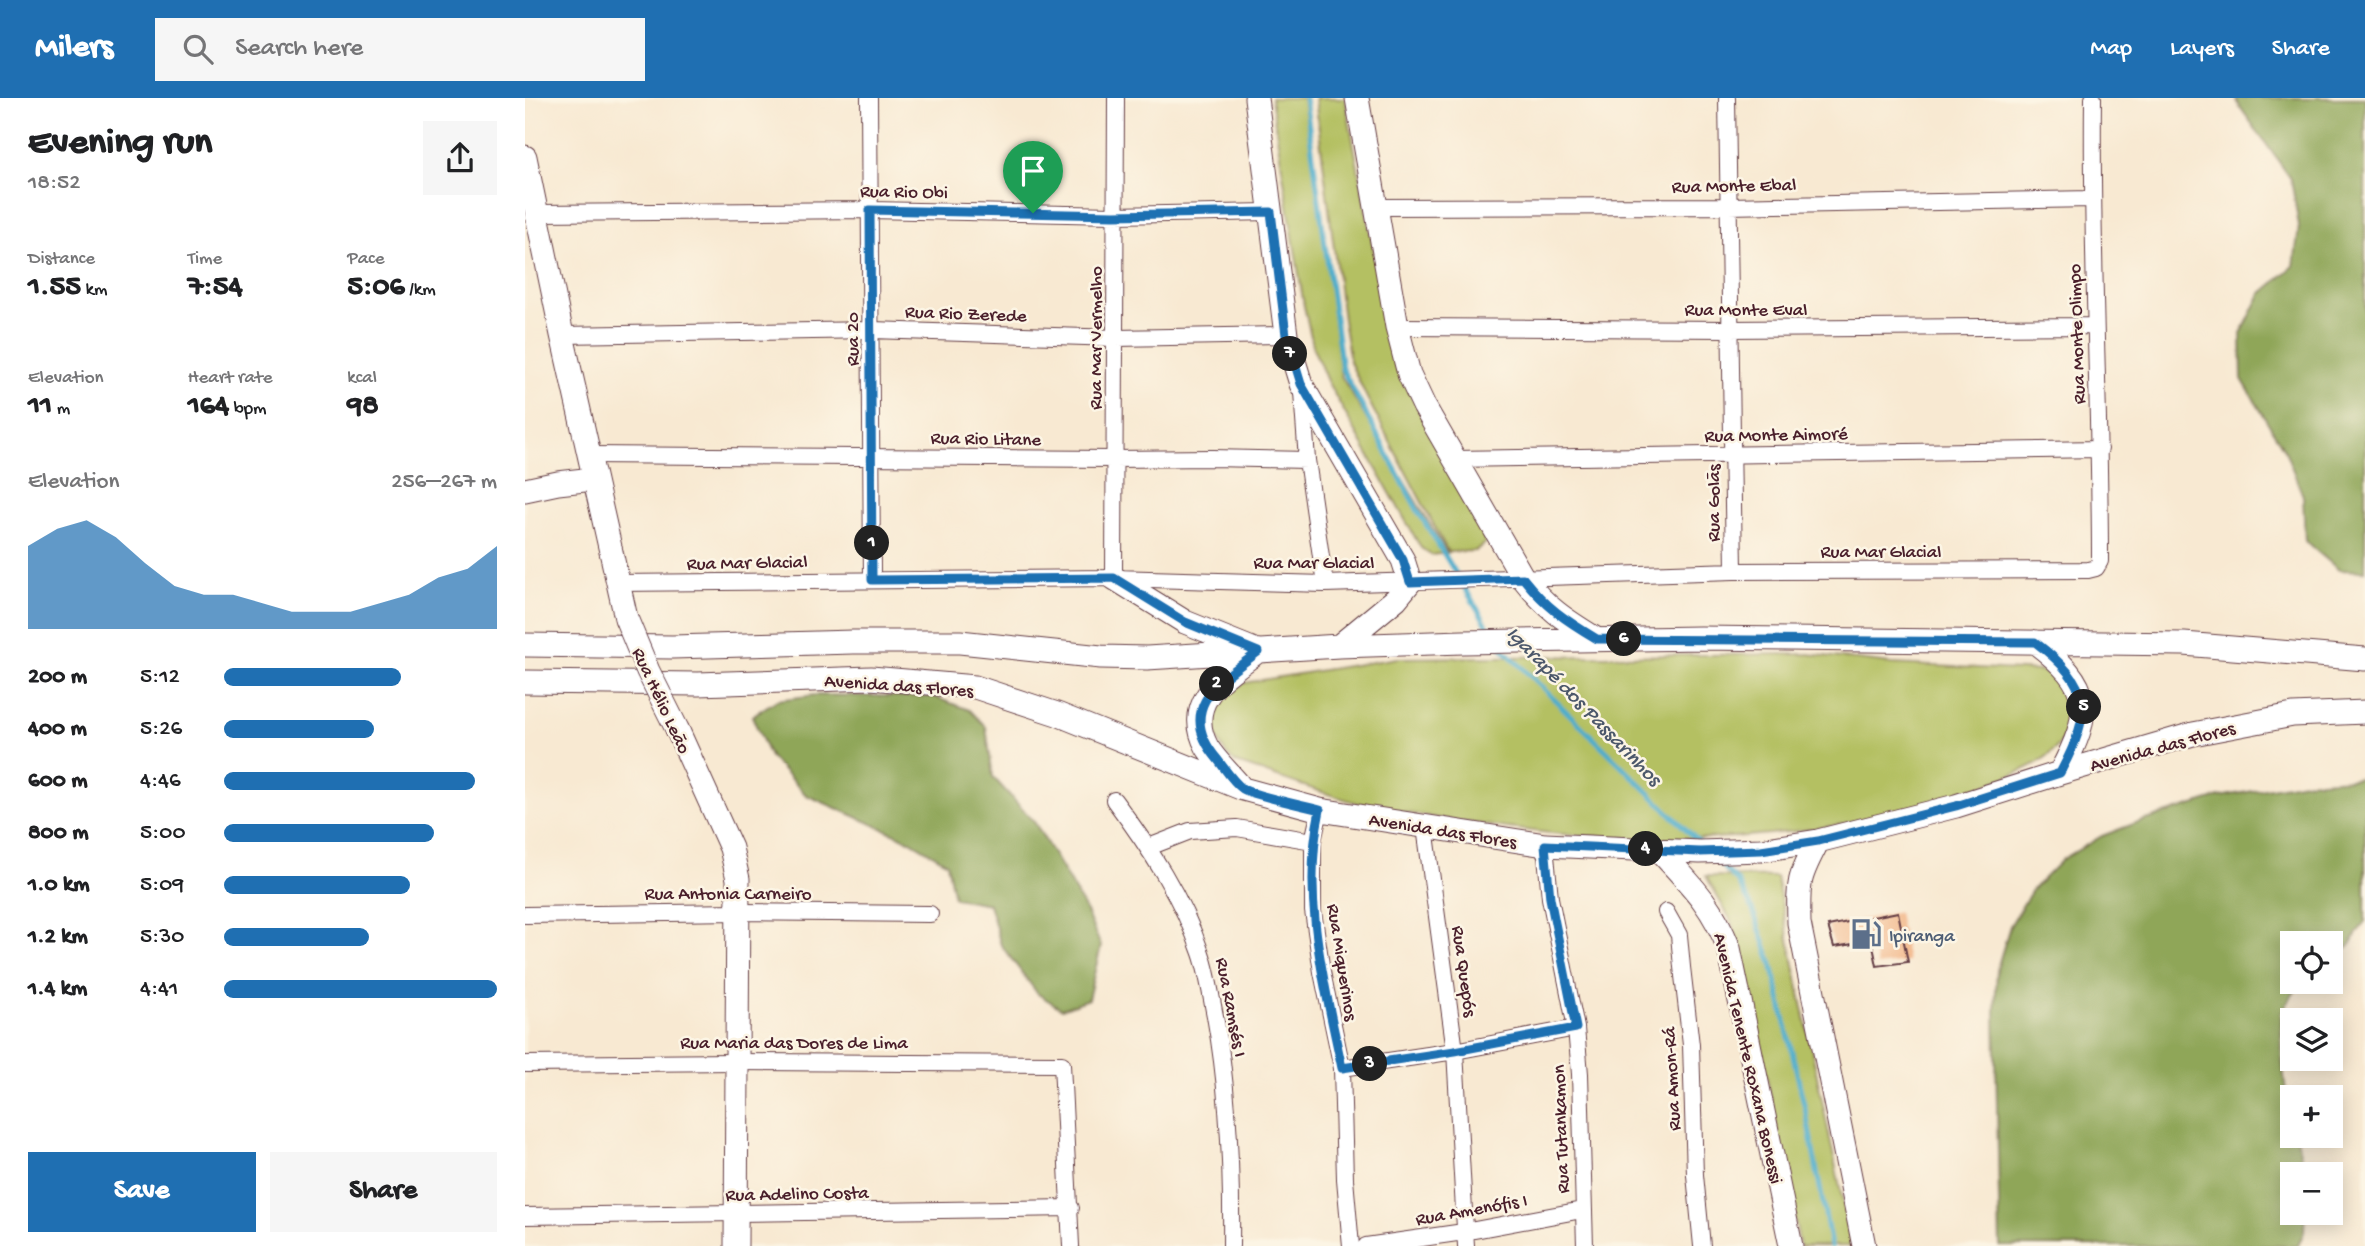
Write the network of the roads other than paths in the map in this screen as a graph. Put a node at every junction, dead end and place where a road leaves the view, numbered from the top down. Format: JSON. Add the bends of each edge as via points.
{"nodes":[{"id":1,"x":869,"y":98,"type":"edge"},
{"id":2,"x":1116,"y":98,"type":"edge"},
{"id":3,"x":1256,"y":98,"type":"edge"},
{"id":4,"x":1357,"y":98,"type":"edge"},
{"id":5,"x":1727,"y":98,"type":"edge"},
{"id":6,"x":2093,"y":98,"type":"edge"},
{"id":7,"x":525,"y":157,"type":"edge"},
{"id":8,"x":2092,"y":199,"type":"junction"},
{"id":9,"x":1729,"y":206,"type":"junction"},
{"id":10,"x":1376,"y":207,"type":"junction"},
{"id":11,"x":870,"y":210,"type":"junction"},
{"id":12,"x":1271,"y":212,"type":"junction"},
{"id":13,"x":537,"y":213,"type":"junction"},
{"id":14,"x":1114,"y":215,"type":"junction"},
{"id":15,"x":2095,"y":326,"type":"junction"},
{"id":16,"x":1397,"y":327,"type":"junction"},
{"id":17,"x":1730,"y":329,"type":"junction"},
{"id":18,"x":872,"y":330,"type":"junction"},
{"id":19,"x":562,"y":335,"type":"junction"},
{"id":20,"x":1286,"y":335,"type":"junction"},
{"id":21,"x":1116,"y":338,"type":"junction"},
{"id":22,"x":1301,"y":384,"type":"junction"},
{"id":23,"x":2100,"y":449,"type":"junction"},
{"id":24,"x":589,"y":455,"type":"junction"},
{"id":25,"x":1733,"y":455,"type":"junction"},
{"id":26,"x":872,"y":457,"type":"junction"},
{"id":27,"x":1114,"y":459,"type":"junction"},
{"id":28,"x":1454,"y":459,"type":"junction"},
{"id":29,"x":1307,"y":460,"type":"junction"},
{"id":30,"x":593,"y":479,"type":"junction"},
{"id":31,"x":525,"y":490,"type":"edge"},
{"id":32,"x":2096,"y":568,"type":"joint"},
{"id":33,"x":1734,"y":571,"type":"junction"},
{"id":34,"x":1114,"y":578,"type":"junction"},
{"id":35,"x":1523,"y":578,"type":"junction"},
{"id":36,"x":872,"y":580,"type":"junction"},
{"id":37,"x":1410,"y":582,"type":"junction"},
{"id":38,"x":616,"y":583,"type":"junction"},
{"id":39,"x":1325,"y":584,"type":"junction"},
{"id":40,"x":1597,"y":639,"type":"junction"},
{"id":41,"x":2035,"y":642,"type":"junction"},
{"id":42,"x":525,"y":645,"type":"edge"},
{"id":43,"x":1339,"y":646,"type":"junction"},
{"id":44,"x":1258,"y":652,"type":"junction"},
{"id":45,"x":2365,"y":659,"type":"edge"},
{"id":46,"x":525,"y":681,"type":"edge"},
{"id":47,"x":2365,"y":712,"type":"edge"},
{"id":48,"x":2060,"y":773,"type":"junction"},
{"id":49,"x":1243,"y":789,"type":"junction"},
{"id":50,"x":1114,"y":800,"type":"dead end"},
{"id":51,"x":1320,"y":810,"type":"junction"},
{"id":52,"x":1425,"y":827,"type":"junction"},
{"id":53,"x":1313,"y":841,"type":"junction"},
{"id":54,"x":1818,"y":841,"type":"junction"},
{"id":55,"x":1545,"y":845,"type":"junction"},
{"id":56,"x":1149,"y":847,"type":"junction"},
{"id":57,"x":1659,"y":850,"type":"junction"},
{"id":58,"x":738,"y":912,"type":"junction"},
{"id":59,"x":1666,"y":912,"type":"dead end"},
{"id":60,"x":930,"y":914,"type":"dead end"},
{"id":61,"x":525,"y":915,"type":"edge"},
{"id":62,"x":1576,"y":1028,"type":"junction"},
{"id":63,"x":1455,"y":1051,"type":"junction"},
{"id":64,"x":736,"y":1062,"type":"junction"},
{"id":65,"x":525,"y":1063,"type":"edge"},
{"id":66,"x":1342,"y":1068,"type":"junction"},
{"id":67,"x":1071,"y":1208,"type":"junction"},
{"id":68,"x":1582,"y":1210,"type":"junction"},
{"id":69,"x":736,"y":1214,"type":"junction"},
{"id":70,"x":525,"y":1216,"type":"edge"},
{"id":71,"x":1465,"y":1239,"type":"edge"},
{"id":72,"x":736,"y":1246,"type":"edge"},
{"id":73,"x":1071,"y":1246,"type":"edge"},
{"id":74,"x":1231,"y":1246,"type":"edge"},
{"id":75,"x":1350,"y":1246,"type":"edge"},
{"id":76,"x":1366,"y":1246,"type":"edge"},
{"id":77,"x":1585,"y":1246,"type":"edge"},
{"id":78,"x":1702,"y":1246,"type":"edge"},
{"id":79,"x":1791,"y":1246,"type":"edge"},
{"id":80,"x":1864,"y":1246,"type":"edge"}],
"edges":[{"from":1,"to":11,"type":"street","name":"Rua 20"},
{"from":2,"to":14,"type":"street","name":"Rua Mar Vermelho"},
{"from":3,"to":12,"type":"main road"},
{"from":4,"to":10,"type":"main road"},
{"from":5,"to":9,"type":"street","name":"Rua Golãs"},
{"from":6,"to":8,"type":"street","name":"Rua Monte Olimpo"},
{"from":7,"to":13,"type":"main road","name":"Rua Hélio Leão"},
{"from":8,"to":9,"type":"street","name":"Rua Monte Ebal"},
{"from":8,"to":15,"type":"street","name":"Rua Monte Olimpo"},
{"from":9,"to":10,"type":"street","name":"Rua Monte Ebal"},
{"from":9,"to":17,"type":"street","name":"Rua Golãs"},
{"from":10,"to":16,"type":"main road"},
{"from":11,"to":13,"type":"street","name":"Rua Rio Obi"},
{"from":11,"to":14,"type":"street","name":"Rua Rio Obi"},
{"from":11,"to":18,"type":"street","name":"Rua 20"},
{"from":12,"to":14,"type":"street","name":"Rua Rio Obi"},
{"from":12,"to":20,"type":"main road"},
{"from":13,"to":19,"type":"main road","name":"Rua Hélio Leão"},
{"from":14,"to":21,"type":"street","name":"Rua Mar Vermelho"},
{"from":15,"to":17,"type":"street","name":"Rua Monte Eval"},
{"from":15,"to":23,"type":"street","name":"Rua Monte Olimpo"},
{"from":16,"to":17,"type":"street","name":"Rua Monte Eval"},
{"from":16,"to":28,"type":"main road","via":[[1409,374]]},
{"from":17,"to":25,"type":"street","name":"Rua Golãs"},
{"from":18,"to":19,"type":"street","name":"Rua Rio Zerede"},
{"from":18,"to":21,"type":"street","name":"Rua Rio Zerede"},
{"from":18,"to":26,"type":"street","name":"Rua 20"},
{"from":19,"to":24,"type":"main road","name":"Rua Hélio Leão"},
{"from":20,"to":21,"type":"street","name":"Rua Rio Zerede"},
{"from":20,"to":22,"type":"main road"},
{"from":21,"to":27,"type":"street","name":"Rua Mar Vermelho"},
{"from":22,"to":29,"type":"street"},
{"from":22,"to":37,"type":"main road","via":[[1403,560]]},
{"from":23,"to":25,"type":"street","name":"Rua Monte Aimoré"},
{"from":23,"to":32,"type":"street","name":"Rua Monte Olimpo","via":[[2100,561]]},
{"from":24,"to":26,"type":"street","name":"Rua Rio Litane"},
{"from":24,"to":30,"type":"main road","name":"Rua Hélio Leão"},
{"from":25,"to":28,"type":"street","name":"Rua Monte Aimoré"},
{"from":25,"to":33,"type":"street","name":"Rua Golãs"},
{"from":26,"to":27,"type":"street","name":"Rua Rio Litane"},
{"from":26,"to":36,"type":"street","name":"Rua 20"},
{"from":27,"to":29,"type":"street","name":"Rua Rio Litane"},
{"from":27,"to":34,"type":"street","name":"Rua Mar Vermelho"},
{"from":28,"to":35,"type":"main road"},
{"from":29,"to":39,"type":"street"},
{"from":30,"to":31,"type":"main road"},
{"from":30,"to":38,"type":"main road","name":"Rua Hélio Leão"},
{"from":32,"to":33,"type":"street","name":"Rua Mar Glacial"},
{"from":33,"to":35,"type":"street","name":"Rua Mar Glacial"},
{"from":34,"to":36,"type":"street","name":"Rua Mar Glacial"},
{"from":34,"to":39,"type":"street","name":"Rua Mar Glacial"},
{"from":34,"to":44,"type":"main road","via":[[1185,622]]},
{"from":35,"to":37,"type":"street","name":"Rua Mar Glacial"},
{"from":35,"to":40,"type":"main road","via":[[1540,600]]},
{"from":36,"to":38,"type":"street","name":"Rua Mar Glacial"},
{"from":37,"to":39,"type":"street","name":"Rua Mar Glacial"},
{"from":37,"to":43,"type":"main road"},
{"from":38,"to":58,"type":"main road","name":"Rua Hélio Leão","bridge":true,"via":[[625,618],[730,848],[738,879]]},
{"from":40,"to":41,"type":"main road","name":"Avenida das Flores"},
{"from":40,"to":43,"type":"main road","name":"Avenida das Flores"},
{"from":41,"to":45,"type":"main road","name":"Avenida das Flores","via":[[2184,644]]},
{"from":41,"to":48,"type":"main road","via":[[2069,671],[2084,707],[2076,743]]},
{"from":42,"to":44,"type":"main road","name":"Avenida das Flores","via":[[960,642],[1101,657]]},
{"from":43,"to":44,"type":"main road","name":"Avenida das Flores"},
{"from":44,"to":49,"type":"main road","via":[[1207,694],[1199,715],[1209,749]]},
{"from":46,"to":49,"type":"main road","name":"Avenida das Flores","via":[[698,684],[871,678],[975,687],[1057,714]]},
{"from":47,"to":48,"type":"main road","name":"Avenida das Flores","via":[[2293,715],[2193,734]]},
{"from":48,"to":54,"type":"main road","name":"Avenida das Flores","via":[[1956,806]]},
{"from":49,"to":51,"type":"main road","name":"Avenida das Flores"},
{"from":50,"to":56,"type":"street","name":"Rua Ramsés I"},
{"from":51,"to":52,"type":"main road","name":"Avenida das Flores"},
{"from":51,"to":53,"type":"street","name":"Rua Miquerinos"},
{"from":52,"to":55,"type":"main road","name":"Avenida das Flores"},
{"from":52,"to":63,"type":"street","name":"Rua Quepós"},
{"from":53,"to":56,"type":"street","via":[[1237,828],[1190,831]]},
{"from":53,"to":66,"type":"street","name":"Rua Miquerinos","via":[[1317,944]]},
{"from":54,"to":57,"type":"main road","name":"Avenida das Flores","via":[[1761,850]]},
{"from":54,"to":80,"type":"main road","via":[[1801,873],[1799,923]]},
{"from":55,"to":57,"type":"main road","name":"Avenida das Flores"},
{"from":55,"to":62,"type":"street","name":"Rua Tutankamon","via":[[1550,898]]},
{"from":56,"to":74,"type":"street","name":"Rua Ramsés I","via":[[1189,922],[1211,996],[1232,1161]]},
{"from":57,"to":79,"type":"main road","name":"Avenida Tenente Roxana Bonessi","via":[[1704,899],[1729,948]]},
{"from":58,"to":60,"type":"street","name":"Rua Antonia Carneiro"},
{"from":58,"to":61,"type":"street","name":"Rua Antonia Carneiro"},
{"from":58,"to":64,"type":"main road","name":"Rua Hélio Leão"},
{"from":59,"to":78,"type":"street","name":"Rua Amon-Rá","via":[[1679,935],[1691,1045]]},
{"from":62,"to":63,"type":"street"},
{"from":62,"to":68,"type":"street","name":"Rua Tutankamon"},
{"from":63,"to":66,"type":"street"},
{"from":63,"to":71,"type":"street","name":"Rua Quepós"},
{"from":64,"to":65,"type":"street","name":"Rua Maria das Dores de Lima"},
{"from":64,"to":67,"type":"street","name":"Rua Maria das Dores de Lima","via":[[1062,1064]]},
{"from":64,"to":69,"type":"main road","name":"Rua Hélio Leão"},
{"from":66,"to":75,"type":"street","name":"Rua Miquerinos"},
{"from":67,"to":69,"type":"street","name":"Rua Adelino Costa"},
{"from":67,"to":73,"type":"street"},
{"from":68,"to":71,"type":"street","name":"Rua Amenófis I"},
{"from":68,"to":77,"type":"street","name":"Rua Tutankamon"},
{"from":69,"to":70,"type":"street","name":"Rua Adelino Costa"},
{"from":69,"to":72,"type":"main road","name":"Rua Hélio Leão"},
{"from":71,"to":76,"type":"street","name":"Rua Amenófis I"}]}
